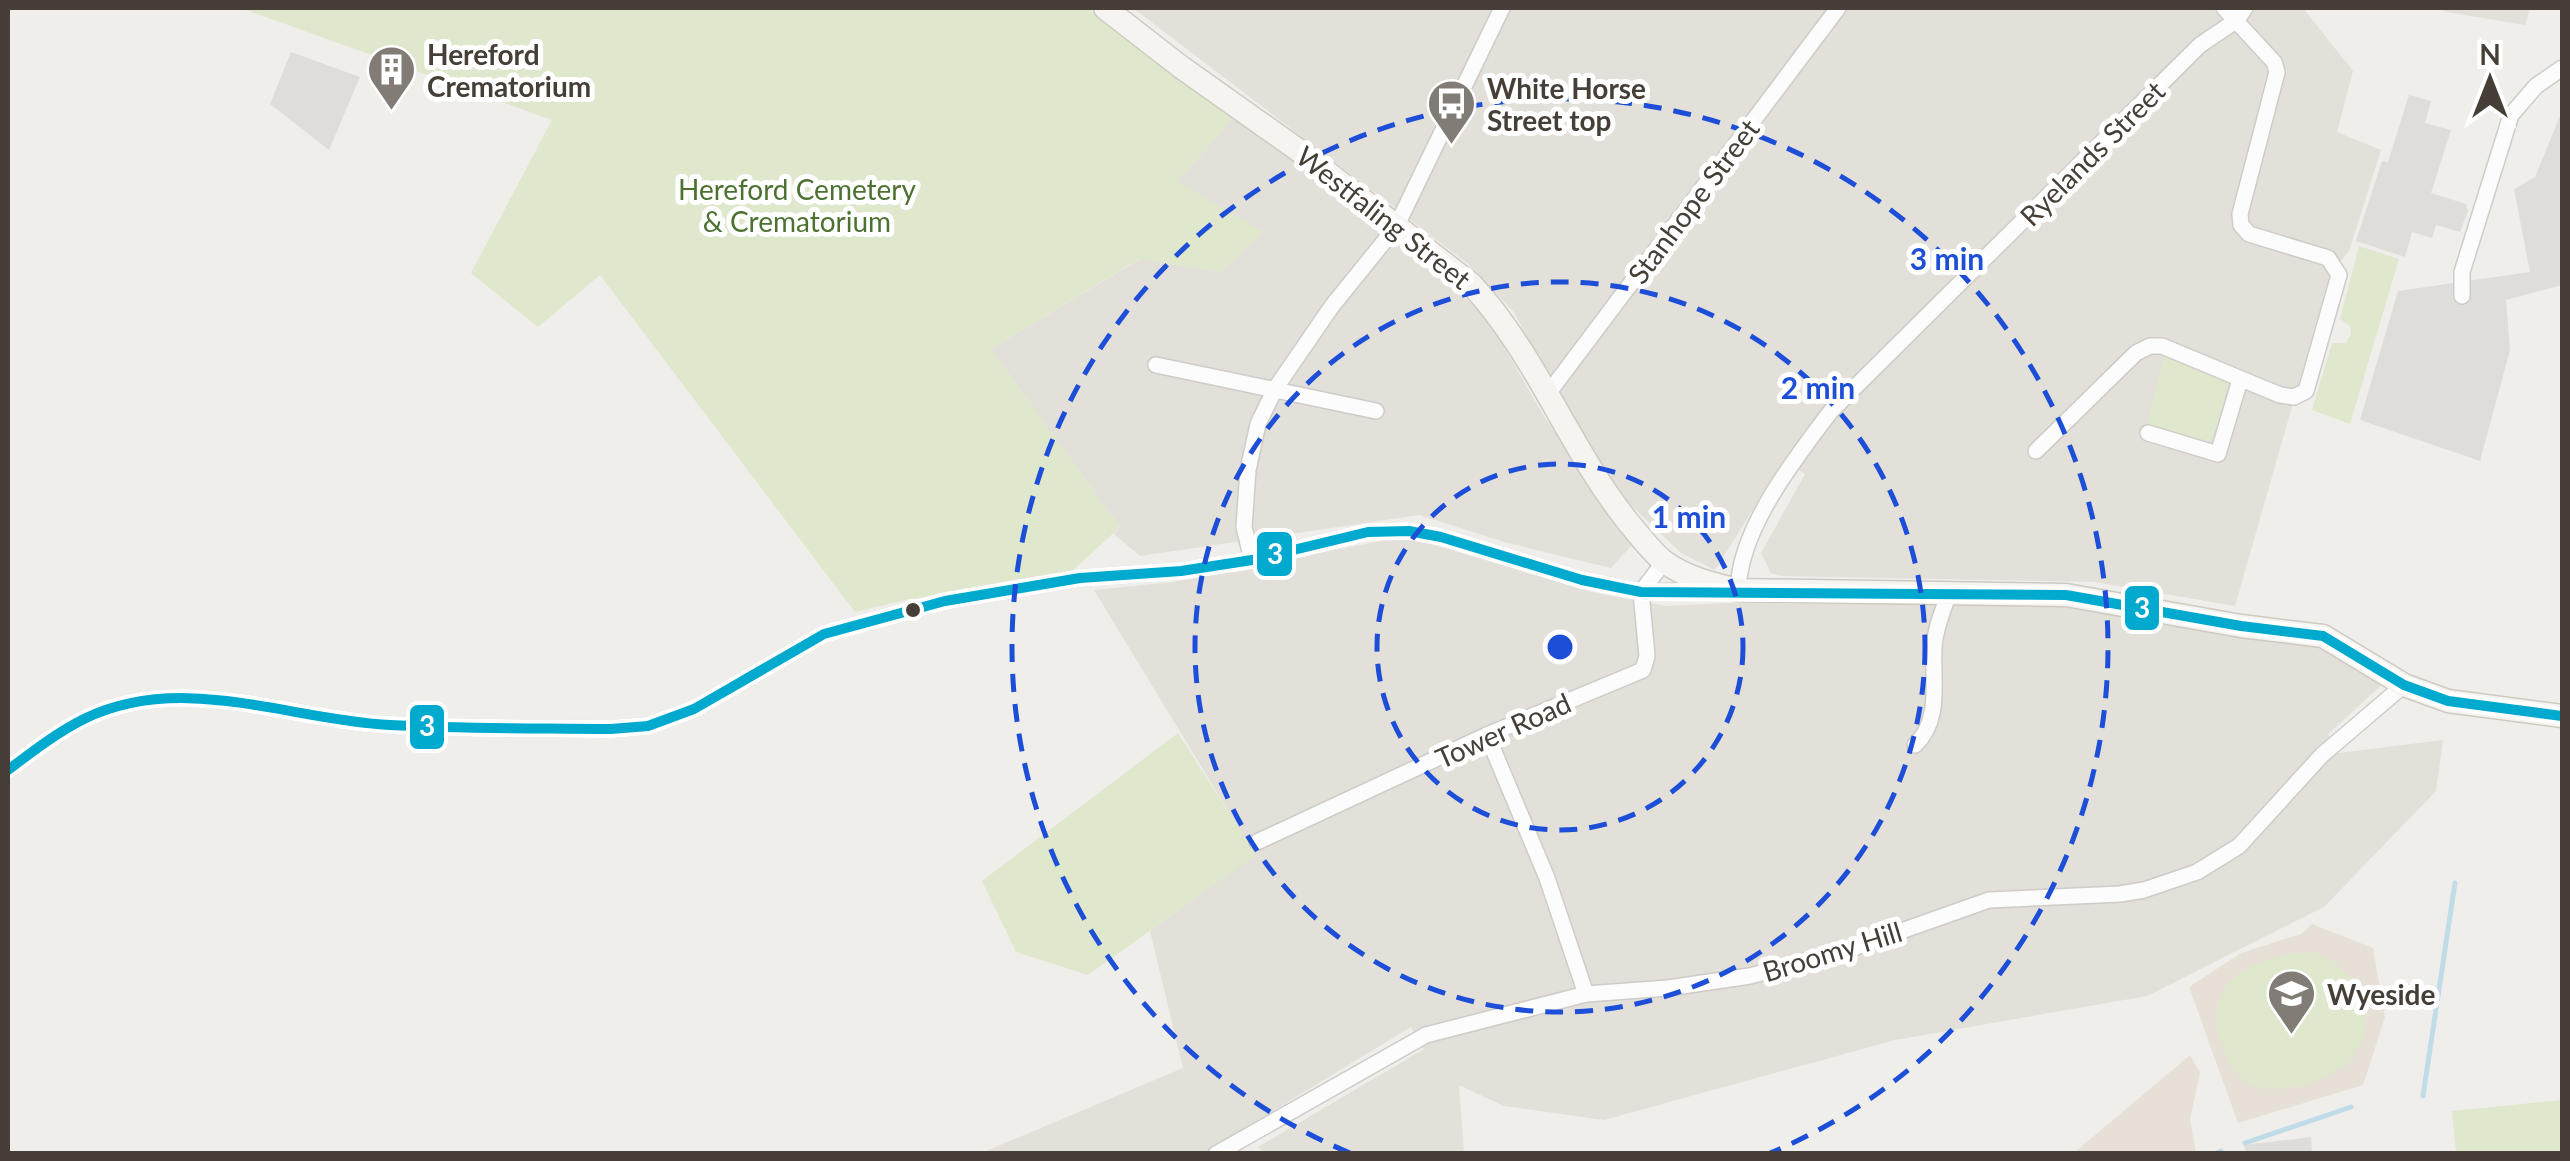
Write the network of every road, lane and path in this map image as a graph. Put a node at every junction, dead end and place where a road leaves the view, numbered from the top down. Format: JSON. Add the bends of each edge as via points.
{"nodes":[{"id":1,"x":1105,"y":8,"type":"edge"},
{"id":2,"x":1502,"y":8,"type":"edge"},
{"id":3,"x":1838,"y":8,"type":"edge"},
{"id":4,"x":2224,"y":8,"type":"edge"},
{"id":5,"x":2241,"y":14,"type":"edge"},
{"id":6,"x":2562,"y":68,"type":"edge"},
{"id":7,"x":1396,"y":227,"type":"junction"},
{"id":8,"x":2462,"y":296,"type":"dead end"},
{"id":9,"x":1156,"y":365,"type":"dead end"},
{"id":10,"x":2240,"y":380,"type":"junction"},
{"id":11,"x":1274,"y":389,"type":"junction"},
{"id":12,"x":1548,"y":396,"type":"junction"},
{"id":13,"x":1376,"y":411,"type":"dead end"},
{"id":14,"x":2148,"y":433,"type":"dead end"},
{"id":15,"x":2036,"y":451,"type":"dead end"},
{"id":16,"x":1252,"y":560,"type":"junction"},
{"id":17,"x":1664,"y":562,"type":"junction"},
{"id":18,"x":1738,"y":590,"type":"junction"},
{"id":19,"x":1641,"y":592,"type":"junction"},
{"id":20,"x":1949,"y":593,"type":"junction"},
{"id":21,"x":2404,"y":685,"type":"junction"},
{"id":22,"x":2562,"y":716,"type":"edge"},
{"id":23,"x":1487,"y":736,"type":"junction"},
{"id":24,"x":1915,"y":745,"type":"dead end"},
{"id":25,"x":8,"y":770,"type":"edge"},
{"id":26,"x":1257,"y":842,"type":"dead end"},
{"id":27,"x":1586,"y":994,"type":"junction"},
{"id":28,"x":1216,"y":1154,"type":"edge"}],
"edges":[{"from":1,"to":7,"type":"street","name":"Westfaling Street"},
{"from":2,"to":7,"type":"street"},
{"from":3,"to":12,"type":"street","name":"Stanhope Street"},
{"from":4,"to":5,"type":"street"},
{"from":5,"to":10,"type":"street","via":[[2277,72],[2241,226],[2328,258],[2338,274],[2306,391],[2280,396]]},
{"from":5,"to":18,"type":"street","name":"Ryelands Street","via":[[2200,45],[1831,411],[1749,540]]},
{"from":6,"to":8,"type":"street","via":[[2536,86],[2512,116],[2462,272]]},
{"from":7,"to":11,"type":"street"},
{"from":7,"to":12,"type":"street","name":"Westfaling Street","via":[[1494,308]]},
{"from":9,"to":11,"type":"street"},
{"from":10,"to":14,"type":"street","via":[[2218,454]]},
{"from":10,"to":15,"type":"street","via":[[2162,346],[2143,348]]},
{"from":11,"to":13,"type":"street"},
{"from":11,"to":16,"type":"street","via":[[1248,470],[1244,527]]},
{"from":12,"to":17,"type":"street","name":"Westfaling Street","via":[[1603,491]]},
{"from":16,"to":19,"type":"street","via":[[1368,532],[1408,531]]},
{"from":16,"to":25,"type":"street","via":[[945,601],[824,634],[694,709],[648,726],[387,725],[215,698],[161,699],[84,720]]},
{"from":17,"to":18,"type":"street","name":"Westfaling Street"},
{"from":17,"to":19,"type":"street"},
{"from":18,"to":19,"type":"street"},
{"from":18,"to":20,"type":"street","name":"Westfaling Street"},
{"from":19,"to":23,"type":"street","name":"Tower Road","via":[[1643,670]]},
{"from":20,"to":21,"type":"street","name":"Westfaling Street","via":[[2066,595],[2323,636]]},
{"from":20,"to":24,"type":"street","via":[[1934,644],[1928,732]]},
{"from":21,"to":22,"type":"street","name":"Westfaling Street","via":[[2459,703]]},
{"from":21,"to":27,"type":"street","name":"Broomy Hill","via":[[2315,762],[2239,846],[2172,882],[2120,894],[1989,900],[1750,976]]},
{"from":23,"to":26,"type":"street","name":"Tower Road"},
{"from":23,"to":27,"type":"street","via":[[1547,878]]},
{"from":27,"to":28,"type":"street","name":"Broomy Hill","via":[[1426,1035]]}]}
